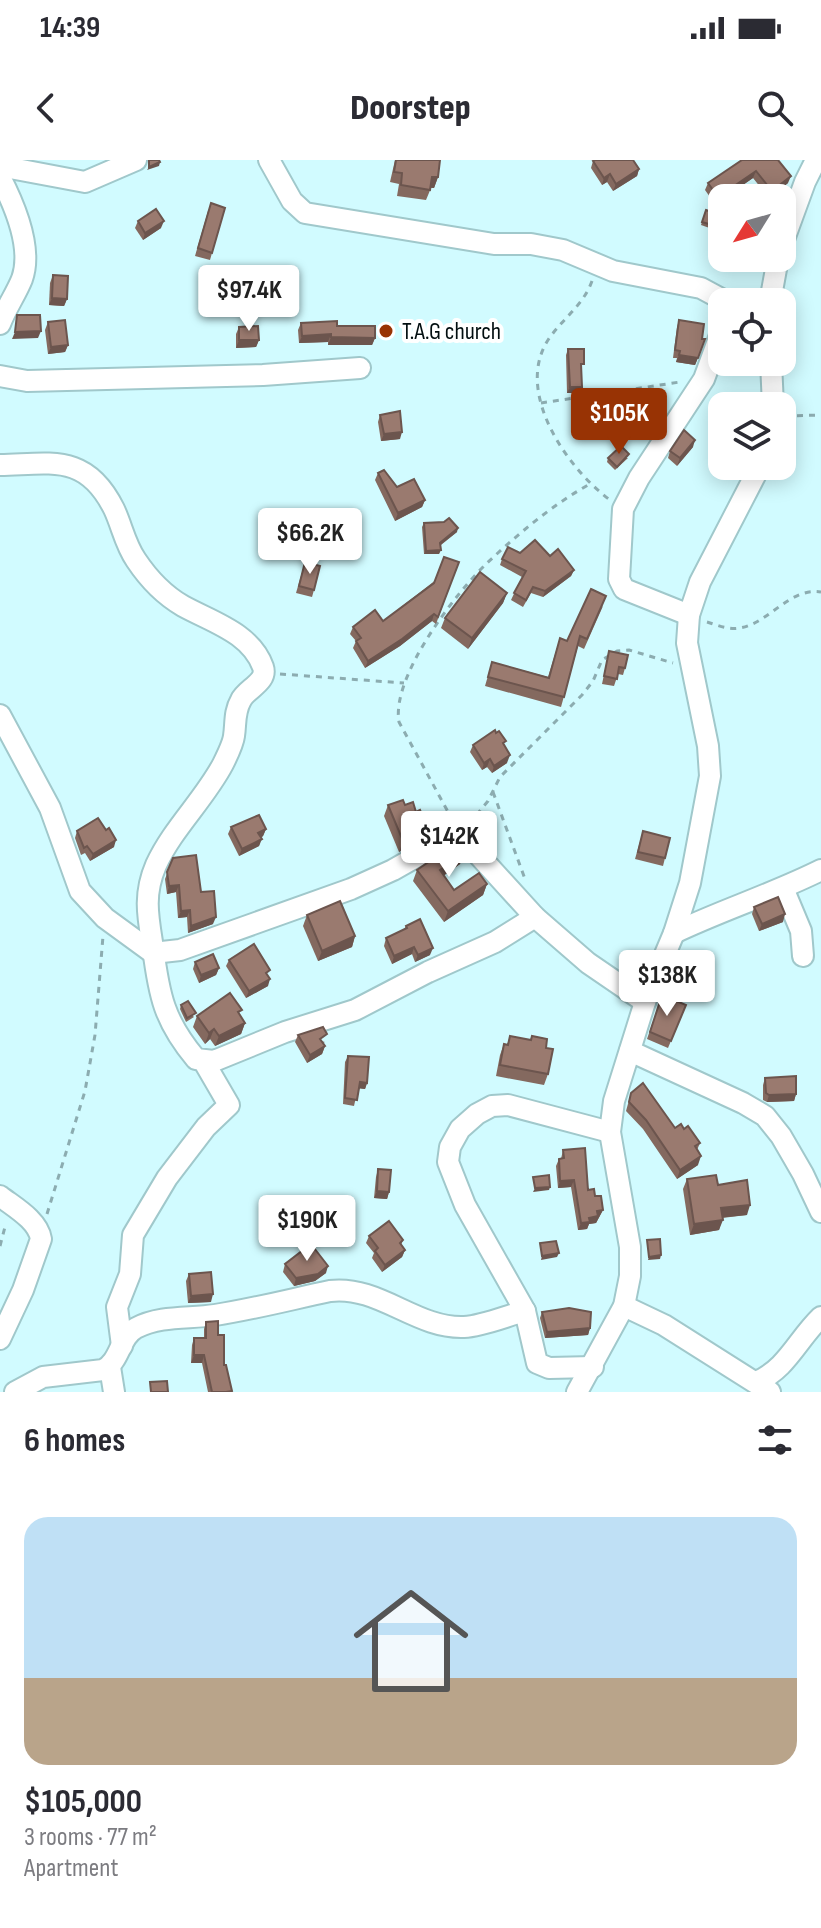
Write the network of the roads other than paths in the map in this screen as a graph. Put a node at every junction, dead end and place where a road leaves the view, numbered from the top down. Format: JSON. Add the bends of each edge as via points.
{"nodes":[{"id":1,"x":136,"y":160,"type":"edge"},
{"id":2,"x":269,"y":160,"type":"edge"},
{"id":3,"x":816,"y":160,"type":"edge"},
{"id":4,"x":0,"y":166,"type":"edge"},
{"id":5,"x":0,"y":177,"type":"edge"},
{"id":6,"x":796,"y":207,"type":"edge"},
{"id":7,"x":708,"y":292,"type":"edge"},
{"id":8,"x":0,"y":324,"type":"edge"},
{"id":9,"x":360,"y":368,"type":"dead end"},
{"id":10,"x":708,"y":368,"type":"edge"},
{"id":11,"x":0,"y":376,"type":"edge"},
{"id":12,"x":0,"y":465,"type":"edge"},
{"id":13,"x":753,"y":480,"type":"edge"},
{"id":14,"x":689,"y":615,"type":"junction"},
{"id":15,"x":0,"y":715,"type":"edge"},
{"id":16,"x":821,"y":870,"type":"edge"},
{"id":17,"x":783,"y":888,"type":"junction"},
{"id":18,"x":535,"y":917,"type":"junction"},
{"id":19,"x":674,"y":933,"type":"junction"},
{"id":20,"x":153,"y":953,"type":"junction"},
{"id":21,"x":803,"y":956,"type":"dead end"},
{"id":22,"x":645,"y":1002,"type":"junction"},
{"id":23,"x":630,"y":1051,"type":"junction"},
{"id":24,"x":204,"y":1062,"type":"junction"},
{"id":25,"x":610,"y":1132,"type":"junction"},
{"id":26,"x":5,"y":1200,"type":"edge"},
{"id":27,"x":821,"y":1212,"type":"edge"},
{"id":28,"x":624,"y":1306,"type":"junction"},
{"id":29,"x":525,"y":1311,"type":"junction"},
{"id":30,"x":821,"y":1317,"type":"edge"},
{"id":31,"x":0,"y":1339,"type":"edge"},
{"id":32,"x":122,"y":1346,"type":"junction"},
{"id":33,"x":110,"y":1367,"type":"junction"},
{"id":34,"x":593,"y":1367,"type":"junction"},
{"id":35,"x":763,"y":1387,"type":"edge"},
{"id":36,"x":15,"y":1392,"type":"edge"},
{"id":37,"x":114,"y":1392,"type":"edge"},
{"id":38,"x":577,"y":1392,"type":"edge"}],
"edges":[{"from":1,"to":4,"type":"street","via":[[85,182]]},
{"from":2,"to":7,"type":"street","via":[[292,201],[305,213],[563,250],[613,271],[687,283]]},
{"from":3,"to":6,"type":"street"},
{"from":5,"to":8,"type":"street","via":[[25,257],[22,278]]},
{"from":9,"to":11,"type":"street","via":[[191,378],[27,381]]},
{"from":10,"to":14,"type":"street","via":[[623,509],[619,579],[624,589]]},
{"from":12,"to":20,"type":"street","via":[[74,466],[102,490],[134,558],[155,584],[235,633],[253,651],[264,673],[241,698],[223,765],[157,862],[148,887]]},
{"from":13,"to":14,"type":"street","via":[[700,582]]},
{"from":14,"to":19,"type":"street","via":[[687,643],[710,776],[690,883]]},
{"from":15,"to":20,"type":"street","via":[[50,808],[80,891],[105,918]]},
{"from":16,"to":17,"type":"street"},
{"from":17,"to":19,"type":"street"},
{"from":17,"to":21,"type":"street","via":[[801,931]]},
{"from":18,"to":20,"type":"street","via":[[461,835],[351,889],[180,950]]},
{"from":18,"to":22,"type":"street"},
{"from":18,"to":24,"type":"street","via":[[355,1010]]},
{"from":19,"to":22,"type":"street"},
{"from":20,"to":24,"type":"street","via":[[164,1008],[189,1051]]},
{"from":22,"to":23,"type":"street"},
{"from":23,"to":25,"type":"street"},
{"from":23,"to":27,"type":"street","via":[[765,1116],[796,1161]]},
{"from":24,"to":32,"type":"street","via":[[229,1105],[167,1178],[133,1235],[130,1274],[117,1307]]},
{"from":25,"to":28,"type":"street","via":[[630,1247]]},
{"from":25,"to":29,"type":"street","via":[[508,1105],[492,1106],[460,1129],[450,1147],[455,1184]]},
{"from":26,"to":31,"type":"street","via":[[40,1232],[40,1245]]},
{"from":28,"to":34,"type":"street"},
{"from":28,"to":35,"type":"street"},
{"from":29,"to":32,"type":"street","via":[[465,1327],[449,1326],[348,1289],[158,1321],[135,1329]]},
{"from":29,"to":34,"type":"street","via":[[535,1358],[542,1367]]},
{"from":30,"to":35,"type":"street"},
{"from":32,"to":33,"type":"street"},
{"from":33,"to":36,"type":"street","via":[[43,1377]]},
{"from":33,"to":37,"type":"street"},
{"from":34,"to":38,"type":"street"}]}
